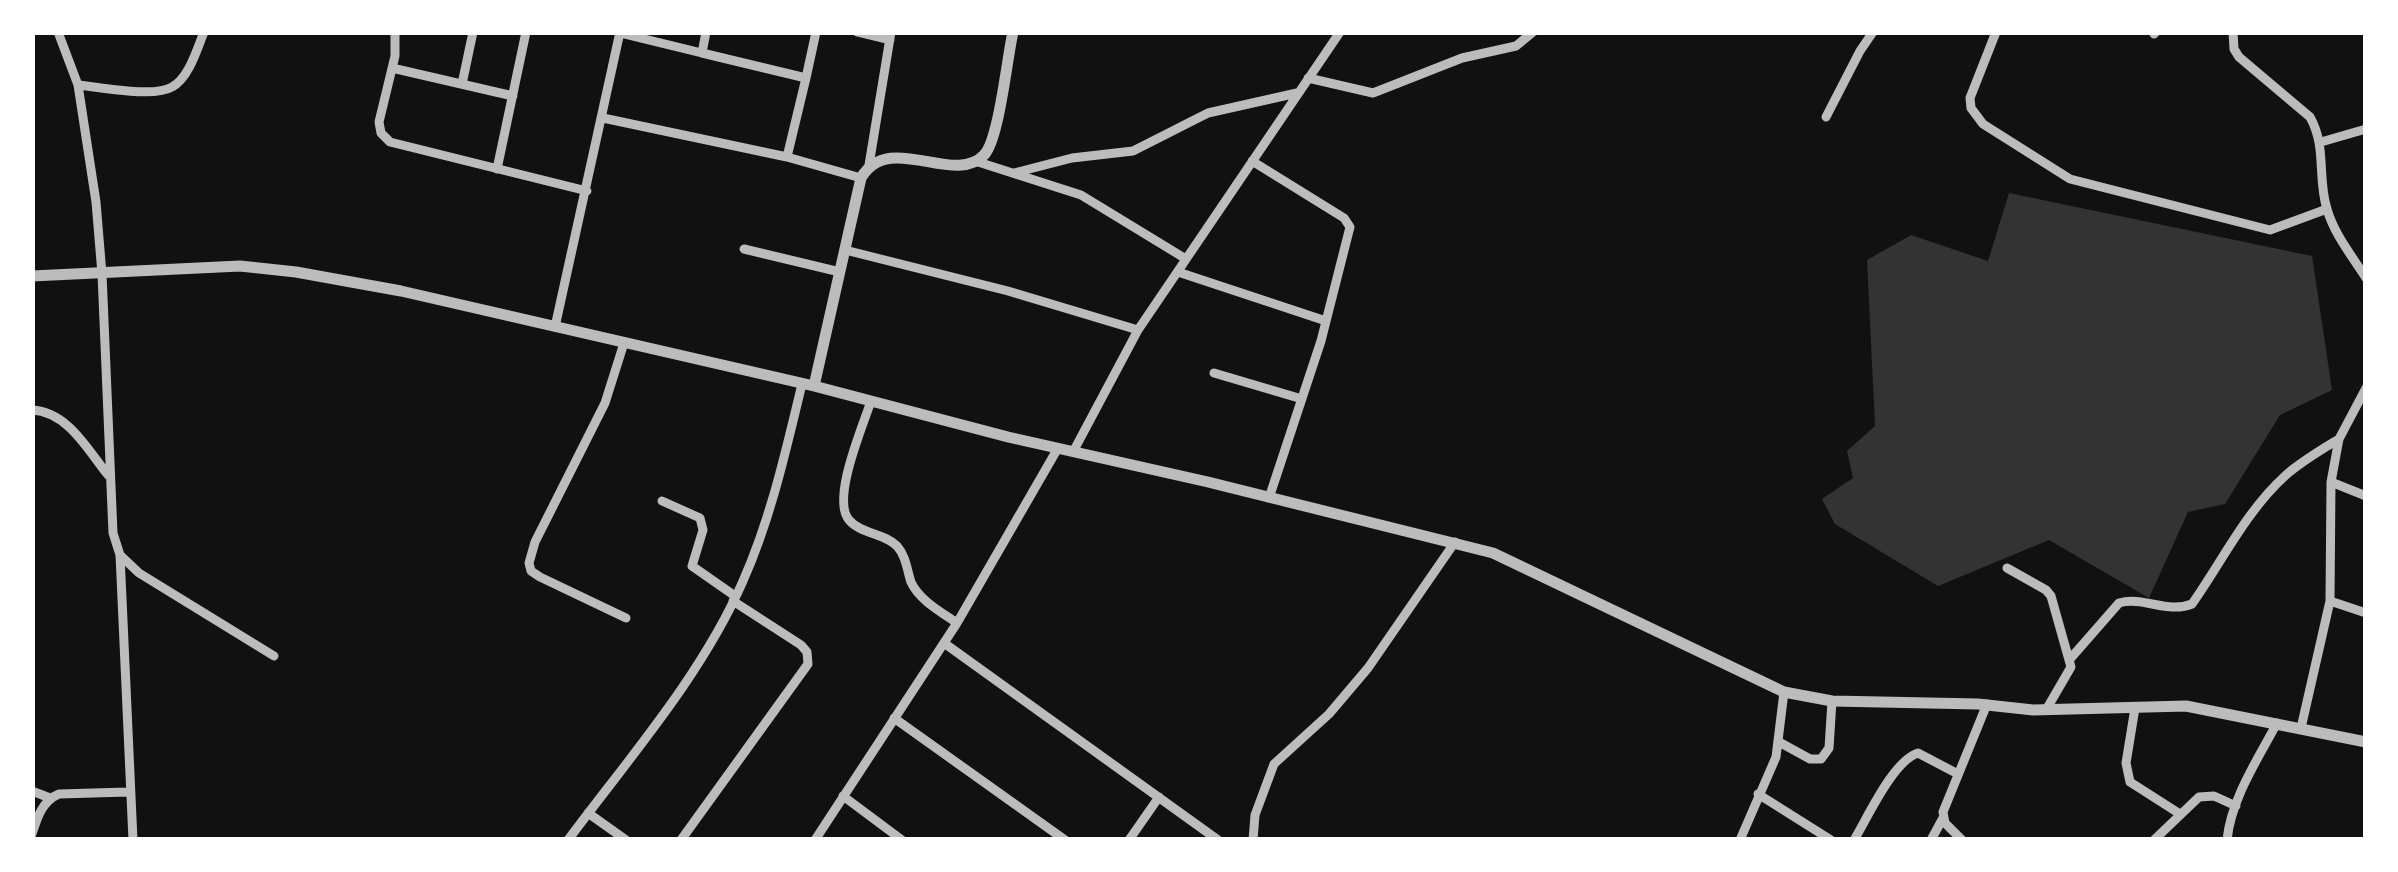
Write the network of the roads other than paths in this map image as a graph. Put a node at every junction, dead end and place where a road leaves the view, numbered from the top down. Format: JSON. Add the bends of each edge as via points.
{"nodes":[{"id":1,"x":58,"y":32,"type":"edge"},
{"id":2,"x":204,"y":32,"type":"edge"},
{"id":3,"x":395,"y":32,"type":"edge"},
{"id":4,"x":473,"y":32,"type":"edge"},
{"id":5,"x":526,"y":32,"type":"edge"},
{"id":6,"x":706,"y":32,"type":"edge"},
{"id":7,"x":816,"y":32,"type":"edge"},
{"id":8,"x":857,"y":32,"type":"edge"},
{"id":9,"x":1014,"y":32,"type":"edge"},
{"id":10,"x":1340,"y":32,"type":"edge"},
{"id":11,"x":1533,"y":32,"type":"edge"},
{"id":12,"x":1874,"y":32,"type":"edge"},
{"id":13,"x":1996,"y":32,"type":"edge"},
{"id":14,"x":2232,"y":32,"type":"edge"},
{"id":15,"x":620,"y":33,"type":"edge"},
{"id":16,"x":891,"y":36,"type":"edge"},
{"id":17,"x":702,"y":53,"type":"junction"},
{"id":18,"x":392,"y":68,"type":"junction"},
{"id":19,"x":806,"y":78,"type":"junction"},
{"id":20,"x":1308,"y":78,"type":"junction"},
{"id":21,"x":78,"y":84,"type":"junction"},
{"id":22,"x":462,"y":84,"type":"junction"},
{"id":23,"x":1298,"y":93,"type":"junction"},
{"id":24,"x":513,"y":96,"type":"junction"},
{"id":25,"x":1826,"y":117,"type":"dead end"},
{"id":26,"x":603,"y":118,"type":"junction"},
{"id":27,"x":2366,"y":128,"type":"edge"},
{"id":28,"x":2321,"y":142,"type":"junction"},
{"id":29,"x":787,"y":157,"type":"junction"},
{"id":30,"x":975,"y":161,"type":"junction"},
{"id":31,"x":1252,"y":162,"type":"junction"},
{"id":32,"x":869,"y":164,"type":"junction"},
{"id":33,"x":497,"y":170,"type":"junction"},
{"id":34,"x":1014,"y":173,"type":"junction"},
{"id":35,"x":861,"y":178,"type":"junction"},
{"id":36,"x":587,"y":190,"type":"junction"},
{"id":37,"x":2327,"y":209,"type":"junction"},
{"id":38,"x":744,"y":249,"type":"dead end"},
{"id":39,"x":844,"y":250,"type":"junction"},
{"id":40,"x":1186,"y":260,"type":"junction"},
{"id":41,"x":840,"y":272,"type":"junction"},
{"id":42,"x":1178,"y":272,"type":"junction"},
{"id":43,"x":102,"y":274,"type":"junction"},
{"id":44,"x":32,"y":276,"type":"edge"},
{"id":45,"x":2366,"y":278,"type":"edge"},
{"id":46,"x":1326,"y":321,"type":"junction"},
{"id":47,"x":555,"y":327,"type":"junction"},
{"id":48,"x":1138,"y":330,"type":"junction"},
{"id":49,"x":624,"y":343,"type":"junction"},
{"id":50,"x":1214,"y":373,"type":"dead end"},
{"id":51,"x":808,"y":385,"type":"junction"},
{"id":52,"x":2366,"y":388,"type":"edge"},
{"id":53,"x":1302,"y":399,"type":"junction"},
{"id":54,"x":871,"y":401,"type":"junction"},
{"id":55,"x":32,"y":410,"type":"edge"},
{"id":56,"x":2339,"y":439,"type":"junction"},
{"id":57,"x":1058,"y":448,"type":"junction"},
{"id":58,"x":1073,"y":452,"type":"junction"},
{"id":59,"x":110,"y":477,"type":"junction"},
{"id":60,"x":2330,"y":482,"type":"junction"},
{"id":61,"x":2366,"y":496,"type":"edge"},
{"id":62,"x":1269,"y":498,"type":"junction"},
{"id":63,"x":662,"y":501,"type":"dead end"},
{"id":64,"x":1456,"y":542,"type":"junction"},
{"id":65,"x":120,"y":555,"type":"junction"},
{"id":66,"x":2008,"y":568,"type":"dead end"},
{"id":67,"x":734,"y":598,"type":"junction"},
{"id":68,"x":2330,"y":602,"type":"junction"},
{"id":69,"x":2366,"y":613,"type":"edge"},
{"id":70,"x":626,"y":618,"type":"dead end"},
{"id":71,"x":957,"y":623,"type":"junction"},
{"id":72,"x":944,"y":643,"type":"junction"},
{"id":73,"x":274,"y":656,"type":"dead end"},
{"id":74,"x":2070,"y":659,"type":"junction"},
{"id":75,"x":1784,"y":692,"type":"junction"},
{"id":76,"x":1832,"y":701,"type":"junction"},
{"id":77,"x":1986,"y":704,"type":"junction"},
{"id":78,"x":2135,"y":708,"type":"junction"},
{"id":79,"x":2046,"y":710,"type":"junction"},
{"id":80,"x":894,"y":718,"type":"junction"},
{"id":81,"x":2277,"y":723,"type":"junction"},
{"id":82,"x":2302,"y":728,"type":"junction"},
{"id":83,"x":1779,"y":742,"type":"junction"},
{"id":84,"x":2366,"y":742,"type":"edge"},
{"id":85,"x":1958,"y":774,"type":"junction"},
{"id":86,"x":32,"y":791,"type":"edge"},
{"id":87,"x":128,"y":792,"type":"junction"},
{"id":88,"x":1758,"y":794,"type":"junction"},
{"id":89,"x":843,"y":796,"type":"junction"},
{"id":90,"x":1160,"y":797,"type":"junction"},
{"id":91,"x":50,"y":798,"type":"junction"},
{"id":92,"x":2236,"y":806,"type":"junction"},
{"id":93,"x":588,"y":813,"type":"junction"},
{"id":94,"x":2180,"y":814,"type":"junction"},
{"id":95,"x":1943,"y":818,"type":"junction"},
{"id":96,"x":32,"y":834,"type":"edge"},
{"id":97,"x":132,"y":840,"type":"edge"},
{"id":98,"x":568,"y":840,"type":"edge"},
{"id":99,"x":626,"y":840,"type":"edge"},
{"id":100,"x":681,"y":840,"type":"edge"},
{"id":101,"x":815,"y":840,"type":"edge"},
{"id":102,"x":902,"y":840,"type":"edge"},
{"id":103,"x":1065,"y":840,"type":"edge"},
{"id":104,"x":1128,"y":840,"type":"edge"},
{"id":105,"x":1218,"y":840,"type":"edge"},
{"id":106,"x":1254,"y":840,"type":"edge"},
{"id":107,"x":1740,"y":840,"type":"edge"},
{"id":108,"x":1831,"y":840,"type":"edge"},
{"id":109,"x":1854,"y":840,"type":"edge"},
{"id":110,"x":1931,"y":840,"type":"edge"},
{"id":111,"x":1962,"y":840,"type":"edge"},
{"id":112,"x":2154,"y":840,"type":"edge"},
{"id":113,"x":2226,"y":840,"type":"edge"}],
"edges":[{"from":1,"to":21,"type":"street"},
{"from":2,"to":21,"type":"street","via":[[172,88]]},
{"from":3,"to":18,"type":"street"},
{"from":4,"to":22,"type":"street"},
{"from":5,"to":24,"type":"street"},
{"from":6,"to":17,"type":"street"},
{"from":7,"to":19,"type":"street"},
{"from":8,"to":16,"type":"street"},
{"from":9,"to":30,"type":"street","via":[[993,136]]},
{"from":10,"to":20,"type":"street"},
{"from":11,"to":20,"type":"street","via":[[1516,46],[1462,58],[1372,93]]},
{"from":12,"to":25,"type":"street"},
{"from":13,"to":37,"type":"street","via":[[1971,108],[1983,124],[2070,179],[2270,230]]},
{"from":14,"to":28,"type":"street","via":[[2239,57],[2310,117]]},
{"from":15,"to":17,"type":"street"},
{"from":15,"to":26,"type":"street"},
{"from":16,"to":32,"type":"street"},
{"from":17,"to":19,"type":"street"},
{"from":18,"to":22,"type":"street"},
{"from":18,"to":33,"type":"street","via":[[379,122],[390,142]]},
{"from":19,"to":29,"type":"street"},
{"from":20,"to":23,"type":"street"},
{"from":21,"to":43,"type":"street"},
{"from":22,"to":24,"type":"street"},
{"from":23,"to":31,"type":"street"},
{"from":23,"to":34,"type":"street","via":[[1224,107],[1133,152]]},
{"from":24,"to":33,"type":"street"},
{"from":26,"to":29,"type":"street"},
{"from":26,"to":36,"type":"street"},
{"from":27,"to":28,"type":"street"},
{"from":28,"to":37,"type":"street"},
{"from":29,"to":35,"type":"street"},
{"from":30,"to":32,"type":"street","via":[[887,157]]},
{"from":30,"to":34,"type":"street"},
{"from":31,"to":40,"type":"street"},
{"from":31,"to":46,"type":"street","via":[[1350,227]]},
{"from":32,"to":35,"type":"street"},
{"from":33,"to":36,"type":"street"},
{"from":34,"to":40,"type":"street","via":[[1096,202]]},
{"from":35,"to":39,"type":"street"},
{"from":36,"to":47,"type":"street"},
{"from":37,"to":45,"type":"street"},
{"from":38,"to":41,"type":"street"},
{"from":39,"to":41,"type":"street"},
{"from":39,"to":48,"type":"street"},
{"from":40,"to":42,"type":"street"},
{"from":41,"to":51,"type":"street"},
{"from":42,"to":46,"type":"street"},
{"from":42,"to":48,"type":"street"},
{"from":43,"to":44,"type":"street"},
{"from":43,"to":47,"type":"street","via":[[240,266],[296,272]]},
{"from":43,"to":59,"type":"street"},
{"from":46,"to":53,"type":"street"},
{"from":47,"to":49,"type":"street"},
{"from":48,"to":58,"type":"street"},
{"from":49,"to":51,"type":"street"},
{"from":49,"to":70,"type":"street","via":[[605,403],[529,564],[540,577]]},
{"from":50,"to":53,"type":"street"},
{"from":51,"to":54,"type":"street"},
{"from":51,"to":67,"type":"street"},
{"from":52,"to":56,"type":"street"},
{"from":53,"to":62,"type":"street"},
{"from":54,"to":57,"type":"street"},
{"from":54,"to":71,"type":"street","via":[[845,482],[848,520],[894,543],[919,594]]},
{"from":55,"to":59,"type":"street","via":[[62,418]]},
{"from":56,"to":60,"type":"street"},
{"from":56,"to":74,"type":"street","via":[[2266,494],[2192,604],[2119,603]]},
{"from":57,"to":58,"type":"street"},
{"from":57,"to":71,"type":"street"},
{"from":58,"to":62,"type":"street"},
{"from":59,"to":65,"type":"street"},
{"from":60,"to":61,"type":"street"},
{"from":60,"to":68,"type":"street"},
{"from":62,"to":64,"type":"street"},
{"from":63,"to":67,"type":"street","via":[[700,518],[692,566]]},
{"from":64,"to":75,"type":"street","via":[[1493,553]]},
{"from":64,"to":106,"type":"street","via":[[1368,668],[1274,764],[1255,815]]},
{"from":65,"to":73,"type":"street"},
{"from":65,"to":87,"type":"street"},
{"from":66,"to":74,"type":"street","via":[[2051,596]]},
{"from":67,"to":93,"type":"street","via":[[670,702]]},
{"from":67,"to":100,"type":"street","via":[[801,645],[808,664]]},
{"from":68,"to":69,"type":"street"},
{"from":68,"to":82,"type":"street"},
{"from":71,"to":72,"type":"street"},
{"from":72,"to":80,"type":"street"},
{"from":72,"to":90,"type":"street"},
{"from":74,"to":79,"type":"street","via":[[2068,675]]},
{"from":75,"to":76,"type":"street"},
{"from":75,"to":83,"type":"street"},
{"from":76,"to":77,"type":"street"},
{"from":76,"to":83,"type":"street","via":[[1829,748],[1821,759]]},
{"from":77,"to":79,"type":"street"},
{"from":77,"to":85,"type":"street"},
{"from":78,"to":79,"type":"street"},
{"from":78,"to":81,"type":"street","via":[[2186,706]]},
{"from":78,"to":94,"type":"street","via":[[2126,763],[2130,782]]},
{"from":80,"to":89,"type":"street"},
{"from":80,"to":103,"type":"street"},
{"from":81,"to":82,"type":"street"},
{"from":81,"to":92,"type":"street"},
{"from":82,"to":84,"type":"street"},
{"from":83,"to":88,"type":"street"},
{"from":85,"to":95,"type":"street"},
{"from":85,"to":109,"type":"street","via":[[1911,755]]},
{"from":86,"to":91,"type":"street"},
{"from":87,"to":91,"type":"street"},
{"from":87,"to":97,"type":"street"},
{"from":88,"to":107,"type":"street"},
{"from":88,"to":108,"type":"street"},
{"from":89,"to":101,"type":"street"},
{"from":89,"to":102,"type":"street"},
{"from":90,"to":104,"type":"street"},
{"from":90,"to":105,"type":"street"},
{"from":91,"to":96,"type":"street"},
{"from":92,"to":94,"type":"street","via":[[2206,795]]},
{"from":92,"to":113,"type":"street"},
{"from":93,"to":98,"type":"street"},
{"from":93,"to":99,"type":"street"},
{"from":94,"to":112,"type":"street"},
{"from":95,"to":110,"type":"street"},
{"from":95,"to":111,"type":"street"}]}
